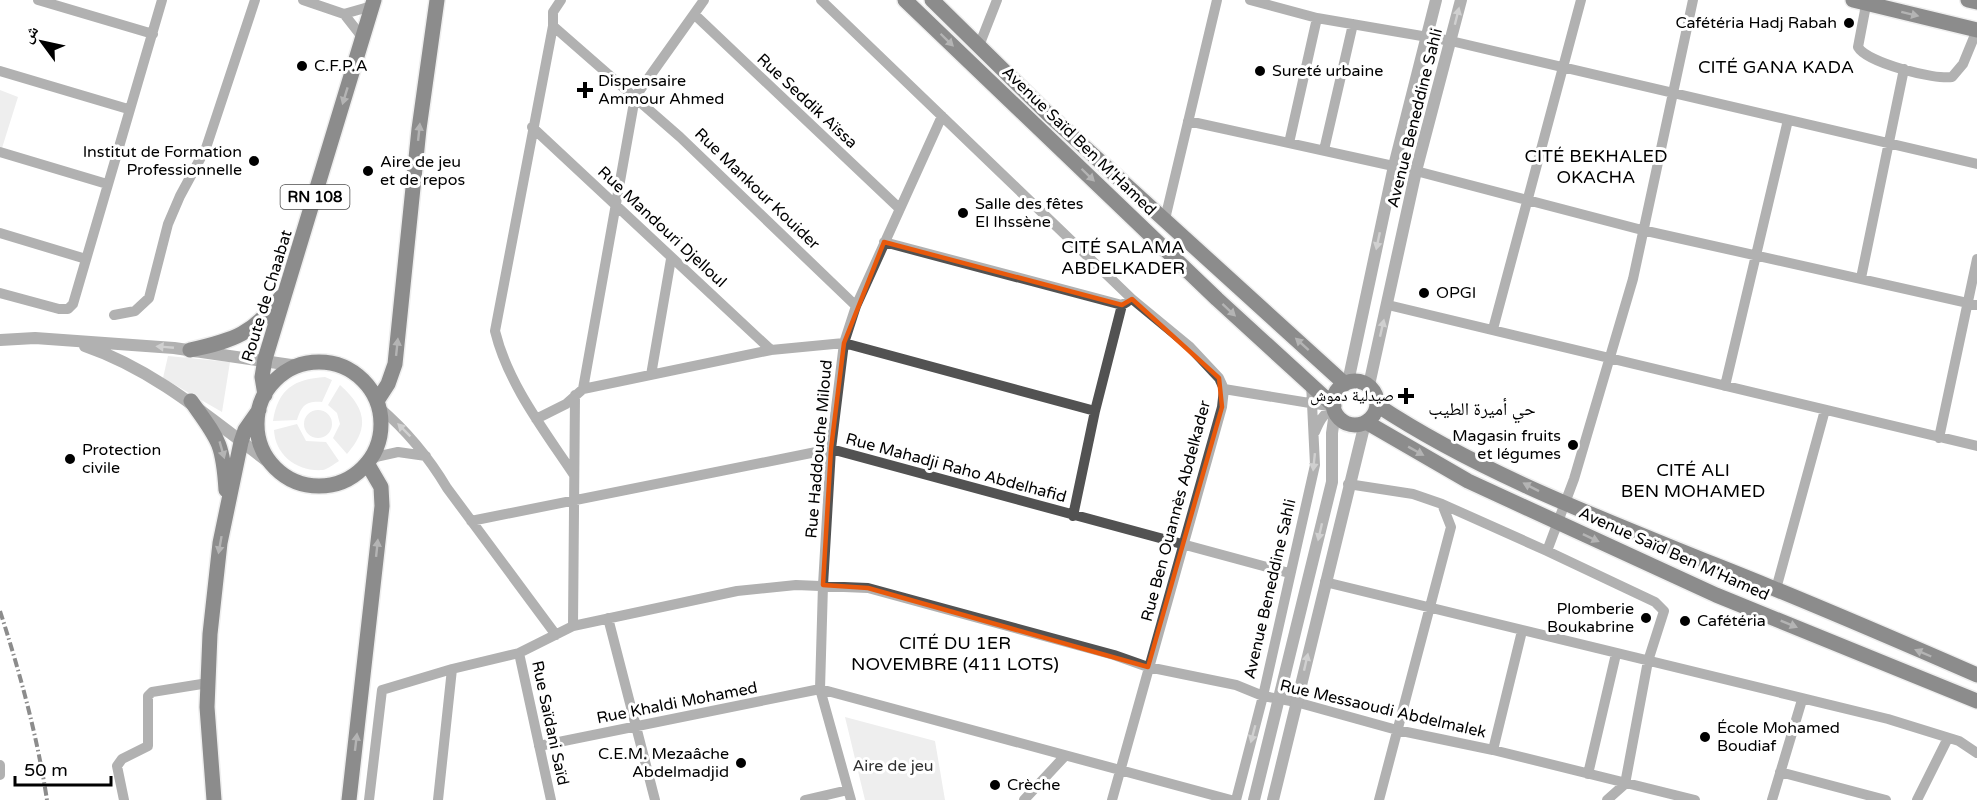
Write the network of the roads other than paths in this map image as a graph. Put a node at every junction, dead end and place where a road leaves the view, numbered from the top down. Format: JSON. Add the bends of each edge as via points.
{"nodes":[{"id":1,"x":39,"y":0,"type":"edge"},
{"id":2,"x":162,"y":0,"type":"edge"},
{"id":3,"x":255,"y":0,"type":"edge"},
{"id":4,"x":303,"y":0,"type":"edge"},
{"id":5,"x":437,"y":0,"type":"edge"},
{"id":6,"x":549,"y":0,"type":"edge"},
{"id":7,"x":561,"y":0,"type":"edge"},
{"id":8,"x":704,"y":0,"type":"edge"},
{"id":9,"x":821,"y":0,"type":"edge"},
{"id":10,"x":905,"y":0,"type":"edge"},
{"id":11,"x":932,"y":0,"type":"edge"},
{"id":12,"x":996,"y":0,"type":"edge"},
{"id":13,"x":1217,"y":0,"type":"edge"},
{"id":14,"x":1250,"y":0,"type":"edge"},
{"id":15,"x":1436,"y":0,"type":"edge"},
{"id":16,"x":1461,"y":0,"type":"edge"},
{"id":17,"x":1581,"y":0,"type":"edge"},
{"id":18,"x":1693,"y":0,"type":"edge"},
{"id":19,"x":1968,"y":0,"type":"edge"},
{"id":20,"x":1862,"y":1,"type":"edge"},
{"id":21,"x":1977,"y":2,"type":"edge"},
{"id":22,"x":373,"y":3,"type":"edge"},
{"id":23,"x":553,"y":12,"type":"junction"},
{"id":24,"x":344,"y":14,"type":"junction"},
{"id":25,"x":694,"y":14,"type":"junction"},
{"id":26,"x":1317,"y":18,"type":"junction"},
{"id":27,"x":1353,"y":24,"type":"junction"},
{"id":28,"x":553,"y":26,"type":"junction"},
{"id":29,"x":1977,"y":30,"type":"edge"},
{"id":30,"x":153,"y":34,"type":"junction"},
{"id":31,"x":362,"y":38,"type":"junction"},
{"id":32,"x":1426,"y":38,"type":"junction"},
{"id":33,"x":1451,"y":41,"type":"junction"},
{"id":34,"x":979,"y":46,"type":"junction"},
{"id":35,"x":1563,"y":68,"type":"junction"},
{"id":36,"x":1904,"y":69,"type":"junction"},
{"id":37,"x":0,"y":71,"type":"edge"},
{"id":38,"x":1672,"y":93,"type":"junction"},
{"id":39,"x":635,"y":97,"type":"junction"},
{"id":40,"x":128,"y":110,"type":"junction"},
{"id":41,"x":942,"y":116,"type":"junction"},
{"id":42,"x":1788,"y":120,"type":"junction"},
{"id":43,"x":1188,"y":121,"type":"junction"},
{"id":44,"x":532,"y":127,"type":"junction"},
{"id":45,"x":1289,"y":142,"type":"junction"},
{"id":46,"x":1888,"y":143,"type":"junction"},
{"id":47,"x":1324,"y":150,"type":"junction"},
{"id":48,"x":0,"y":152,"type":"edge"},
{"id":49,"x":1977,"y":164,"type":"edge"},
{"id":50,"x":1394,"y":166,"type":"junction"},
{"id":51,"x":1416,"y":171,"type":"junction"},
{"id":52,"x":107,"y":184,"type":"junction"},
{"id":53,"x":614,"y":202,"type":"junction"},
{"id":54,"x":1527,"y":202,"type":"junction"},
{"id":55,"x":900,"y":209,"type":"junction"},
{"id":56,"x":1165,"y":219,"type":"junction"},
{"id":57,"x":1642,"y":230,"type":"junction"},
{"id":58,"x":0,"y":233,"type":"edge"},
{"id":59,"x":884,"y":243,"type":"junction"},
{"id":60,"x":1756,"y":255,"type":"junction"},
{"id":61,"x":86,"y":259,"type":"junction"},
{"id":62,"x":671,"y":259,"type":"junction"},
{"id":63,"x":1977,"y":260,"type":"edge"},
{"id":64,"x":1861,"y":278,"type":"junction"},
{"id":65,"x":288,"y":287,"type":"junction"},
{"id":66,"x":0,"y":293,"type":"edge"},
{"id":67,"x":1127,"y":302,"type":"junction"},
{"id":68,"x":1972,"y":304,"type":"edge"},
{"id":69,"x":1388,"y":305,"type":"junction"},
{"id":70,"x":856,"y":306,"type":"junction"},
{"id":71,"x":114,"y":315,"type":"dead end"},
{"id":72,"x":1493,"y":329,"type":"junction"},
{"id":73,"x":0,"y":340,"type":"edge"},
{"id":74,"x":73,"y":341,"type":"junction"},
{"id":75,"x":844,"y":342,"type":"junction"},
{"id":76,"x":190,"y":350,"type":"junction"},
{"id":77,"x":771,"y":350,"type":"junction"},
{"id":78,"x":1610,"y":358,"type":"junction"},
{"id":79,"x":265,"y":359,"type":"junction"},
{"id":80,"x":298,"y":366,"type":"junction"},
{"id":81,"x":651,"y":375,"type":"junction"},
{"id":82,"x":1311,"y":383,"type":"junction"},
{"id":83,"x":1346,"y":383,"type":"junction"},
{"id":84,"x":1369,"y":385,"type":"junction"},
{"id":85,"x":1725,"y":386,"type":"junction"},
{"id":86,"x":1224,"y":388,"type":"junction"},
{"id":87,"x":579,"y":392,"type":"junction"},
{"id":88,"x":191,"y":401,"type":"junction"},
{"id":89,"x":262,"y":403,"type":"junction"},
{"id":90,"x":378,"y":404,"type":"junction"},
{"id":91,"x":1311,"y":404,"type":"junction"},
{"id":92,"x":1377,"y":405,"type":"junction"},
{"id":93,"x":1334,"y":409,"type":"junction"},
{"id":94,"x":1825,"y":410,"type":"junction"},
{"id":95,"x":1095,"y":411,"type":"junction"},
{"id":96,"x":536,"y":419,"type":"junction"},
{"id":97,"x":1366,"y":422,"type":"junction"},
{"id":98,"x":1315,"y":432,"type":"junction"},
{"id":99,"x":1939,"y":438,"type":"junction"},
{"id":100,"x":241,"y":442,"type":"junction"},
{"id":101,"x":1977,"y":446,"type":"edge"},
{"id":102,"x":831,"y":449,"type":"junction"},
{"id":103,"x":426,"y":456,"type":"junction"},
{"id":104,"x":369,"y":460,"type":"junction"},
{"id":105,"x":275,"y":467,"type":"junction"},
{"id":106,"x":574,"y":475,"type":"junction"},
{"id":107,"x":1348,"y":484,"type":"junction"},
{"id":108,"x":575,"y":499,"type":"junction"},
{"id":109,"x":1442,"y":504,"type":"junction"},
{"id":110,"x":1565,"y":505,"type":"junction"},
{"id":111,"x":228,"y":508,"type":"junction"},
{"id":112,"x":1072,"y":516,"type":"junction"},
{"id":113,"x":471,"y":521,"type":"junction"},
{"id":114,"x":1557,"y":522,"type":"junction"},
{"id":115,"x":1183,"y":543,"type":"junction"},
{"id":116,"x":1547,"y":551,"type":"junction"},
{"id":117,"x":1289,"y":573,"type":"junction"},
{"id":118,"x":1325,"y":582,"type":"junction"},
{"id":119,"x":823,"y":585,"type":"junction"},
{"id":120,"x":1776,"y":589,"type":"junction"},
{"id":121,"x":1429,"y":607,"type":"junction"},
{"id":122,"x":608,"y":618,"type":"junction"},
{"id":123,"x":573,"y":626,"type":"junction"},
{"id":124,"x":1522,"y":631,"type":"junction"},
{"id":125,"x":555,"y":635,"type":"junction"},
{"id":126,"x":519,"y":653,"type":"junction"},
{"id":127,"x":1616,"y":654,"type":"junction"},
{"id":128,"x":1648,"y":662,"type":"junction"},
{"id":129,"x":1148,"y":667,"type":"junction"},
{"id":130,"x":452,"y":669,"type":"junction"},
{"id":131,"x":1977,"y":675,"type":"edge"},
{"id":132,"x":208,"y":683,"type":"junction"},
{"id":133,"x":820,"y":689,"type":"junction"},
{"id":134,"x":1263,"y":696,"type":"junction"},
{"id":135,"x":1278,"y":699,"type":"junction"},
{"id":136,"x":1802,"y":700,"type":"junction"},
{"id":137,"x":1977,"y":701,"type":"edge"},
{"id":138,"x":1296,"y":702,"type":"junction"},
{"id":139,"x":638,"y":726,"type":"junction"},
{"id":140,"x":1397,"y":730,"type":"junction"},
{"id":141,"x":1948,"y":738,"type":"junction"},
{"id":142,"x":539,"y":746,"type":"junction"},
{"id":143,"x":1493,"y":750,"type":"junction"},
{"id":144,"x":1977,"y":753,"type":"edge"},
{"id":145,"x":1064,"y":757,"type":"junction"},
{"id":146,"x":0,"y":765,"type":"edge"},
{"id":147,"x":1121,"y":772,"type":"junction"},
{"id":148,"x":1780,"y":772,"type":"junction"},
{"id":149,"x":1588,"y":774,"type":"junction"},
{"id":150,"x":0,"y":775,"type":"edge"},
{"id":151,"x":1625,"y":784,"type":"junction"},
{"id":152,"x":850,"y":795,"type":"edge"},
{"id":153,"x":124,"y":800,"type":"edge"},
{"id":154,"x":214,"y":800,"type":"edge"},
{"id":155,"x":349,"y":800,"type":"edge"},
{"id":156,"x":369,"y":800,"type":"edge"},
{"id":157,"x":438,"y":800,"type":"edge"},
{"id":158,"x":551,"y":800,"type":"edge"},
{"id":159,"x":655,"y":800,"type":"edge"},
{"id":160,"x":805,"y":800,"type":"edge"},
{"id":161,"x":1024,"y":800,"type":"edge"},
{"id":162,"x":1113,"y":800,"type":"edge"},
{"id":163,"x":1231,"y":800,"type":"edge"},
{"id":164,"x":1236,"y":800,"type":"edge"},
{"id":165,"x":1254,"y":800,"type":"edge"},
{"id":166,"x":1273,"y":800,"type":"edge"},
{"id":167,"x":1379,"y":800,"type":"edge"},
{"id":168,"x":1607,"y":800,"type":"edge"},
{"id":169,"x":1695,"y":800,"type":"edge"},
{"id":170,"x":1772,"y":800,"type":"edge"},
{"id":171,"x":1886,"y":800,"type":"edge"},
{"id":172,"x":1917,"y":800,"type":"edge"}],
"edges":[{"from":1,"to":30,"type":"street"},
{"from":2,"to":30,"type":"street"},
{"from":3,"to":71,"type":"street","via":[[206,148],[168,224],[149,298],[135,310]]},
{"from":4,"to":24,"type":"street"},
{"from":90,"to":5,"type":"main road","one_way":true,"via":[[395,364],[419,129]]},
{"from":6,"to":23,"type":"street"},
{"from":7,"to":23,"type":"street"},
{"from":8,"to":25,"type":"street"},
{"from":9,"to":41,"type":"street","name":"Rue Ben Ouannès Abdelkader"},
{"from":10,"to":82,"type":"main road","name":"Avenue Saïd Ben M'Hamed","one_way":true,"via":[[1217,299]]},
{"from":11,"to":34,"type":"main road","name":"Avenue Saïd Ben M'Hamed"},
{"from":12,"to":34,"type":"street"},
{"from":13,"to":43,"type":"street"},
{"from":14,"to":26,"type":"street"},
{"from":15,"to":32,"type":"street","name":"Avenue Beneddine Sahli"},
{"from":33,"to":16,"type":"street","name":"Avenue Beneddine Sahli","one_way":true},
{"from":17,"to":35,"type":"street"},
{"from":18,"to":38,"type":"street"},
{"from":19,"to":21,"type":"main road"},
{"from":20,"to":29,"type":"main road","one_way":true},
{"from":20,"to":36,"type":"street","via":[[1858,47],[1872,59]]},
{"from":22,"to":24,"type":"street"},
{"from":22,"to":31,"type":"main road","name":"Route de Chaabat","number":"RN 108"},
{"from":23,"to":28,"type":"street"},
{"from":24,"to":31,"type":"street"},
{"from":25,"to":39,"type":"street"},
{"from":25,"to":55,"type":"street","name":"Rue Seddik Aïssa"},
{"from":26,"to":27,"type":"street"},
{"from":26,"to":45,"type":"street"},
{"from":27,"to":32,"type":"street"},
{"from":27,"to":47,"type":"street"},
{"from":28,"to":39,"type":"street","name":"Rue Mankour Kouider"},
{"from":28,"to":44,"type":"street"},
{"from":29,"to":36,"type":"street","via":[[1953,77]]},
{"from":30,"to":40,"type":"street"},
{"from":31,"to":65,"type":"main road","name":"Route de Chaabat","number":"RN 108","one_way":true},
{"from":32,"to":33,"type":"street"},
{"from":32,"to":50,"type":"street","name":"Avenue Beneddine Sahli"},
{"from":33,"to":35,"type":"street"},
{"from":33,"to":51,"type":"street","name":"Avenue Beneddine Sahli"},
{"from":34,"to":56,"type":"main road","name":"Avenue Saïd Ben M'Hamed"},
{"from":35,"to":38,"type":"street"},
{"from":35,"to":54,"type":"street"},
{"from":36,"to":46,"type":"street"},
{"from":37,"to":40,"type":"street"},
{"from":38,"to":42,"type":"street"},
{"from":38,"to":57,"type":"street"},
{"from":39,"to":53,"type":"street"},
{"from":39,"to":70,"type":"street","name":"Rue Mankour Kouider"},
{"from":40,"to":52,"type":"street"},
{"from":41,"to":55,"type":"street","name":"Rue Haddouche Miloud"},
{"from":41,"to":67,"type":"street","name":"Rue Ben Ouannès Abdelkader"},
{"from":42,"to":46,"type":"street"},
{"from":42,"to":60,"type":"street"},
{"from":43,"to":45,"type":"street"},
{"from":43,"to":56,"type":"street"},
{"from":44,"to":53,"type":"street","name":"Rue Mandouri Djelloul"},
{"from":44,"to":96,"type":"street","via":[[495,331],[500,353]]},
{"from":45,"to":47,"type":"street"},
{"from":46,"to":49,"type":"street"},
{"from":46,"to":64,"type":"street"},
{"from":47,"to":50,"type":"street"},
{"from":48,"to":52,"type":"street"},
{"from":50,"to":51,"type":"street"},
{"from":50,"to":83,"type":"street","name":"Avenue Beneddine Sahli","one_way":true},
{"from":51,"to":54,"type":"street"},
{"from":51,"to":69,"type":"street","name":"Avenue Beneddine Sahli"},
{"from":52,"to":61,"type":"street"},
{"from":53,"to":62,"type":"street","name":"Rue Mandouri Djelloul"},
{"from":53,"to":87,"type":"street"},
{"from":54,"to":57,"type":"street"},
{"from":54,"to":72,"type":"street"},
{"from":55,"to":59,"type":"street","name":"Rue Haddouche Miloud"},
{"from":83,"to":56,"type":"main road","name":"Avenue Saïd Ben M'Hamed","one_way":true},
{"from":57,"to":60,"type":"street"},
{"from":57,"to":78,"type":"street","via":[[1633,279]]},
{"from":58,"to":61,"type":"street"},
{"from":59,"to":67,"type":"street"},
{"from":59,"to":70,"type":"street","name":"Rue Haddouche Miloud"},
{"from":60,"to":64,"type":"street"},
{"from":60,"to":85,"type":"street"},
{"from":61,"to":66,"type":"street","via":[[76,298],[68,309]]},
{"from":62,"to":77,"type":"street","name":"Rue Mandouri Djelloul"},
{"from":62,"to":81,"type":"street"},
{"from":63,"to":68,"type":"street"},
{"from":64,"to":68,"type":"street"},
{"from":65,"to":76,"type":"main road","via":[[253,329],[215,345]]},
{"from":65,"to":79,"type":"main road","name":"Route de Chaabat","number":"RN 108"},
{"from":67,"to":86,"type":"street","name":"Rue Ben Ouannès Abdelkader","via":[[1189,346]]},
{"from":67,"to":95,"type":"street","name":"Rue Mahadji Raho Abdelhafid"},
{"from":68,"to":99,"type":"street"},
{"from":69,"to":72,"type":"street"},
{"from":84,"to":69,"type":"street","name":"Avenue Beneddine Sahli","one_way":true},
{"from":70,"to":75,"type":"street","name":"Rue Haddouche Miloud"},
{"from":72,"to":78,"type":"street"},
{"from":73,"to":74,"type":"street"},
{"from":76,"to":74,"type":"street","one_way":true},
{"from":74,"to":88,"type":"street","via":[[116,358]]},
{"from":75,"to":77,"type":"street"},
{"from":75,"to":95,"type":"street"},
{"from":75,"to":102,"type":"street","name":"Rue Haddouche Miloud"},
{"from":76,"to":79,"type":"street"},
{"from":77,"to":81,"type":"street"},
{"from":78,"to":85,"type":"street"},
{"from":78,"to":110,"type":"street"},
{"from":79,"to":80,"type":"street"},
{"from":79,"to":89,"type":"main road","name":"Route de Chaabat","number":"RN 108"},
{"from":80,"to":89,"type":"main road","via":[[279,378]]},
{"from":80,"to":90,"type":"main road","via":[[336,364],[353,372],[367,384]]},
{"from":81,"to":87,"type":"street"},
{"from":82,"to":91,"type":"street","name":"Avenue Beneddine Sahli"},
{"from":82,"to":93,"type":"main road","name":"Avenue Saïd Ben M'Hamed"},
{"from":83,"to":84,"type":"main road"},
{"from":83,"to":93,"type":"main road","via":[[1336,392]]},
{"from":84,"to":92,"type":"main road"},
{"from":85,"to":94,"type":"street"},
{"from":86,"to":91,"type":"street"},
{"from":86,"to":115,"type":"street","name":"Rue Ben Ouannès Abdelkader"},
{"from":87,"to":96,"type":"street","via":[[566,404]]},
{"from":87,"to":106,"type":"street"},
{"from":88,"to":100,"type":"street"},
{"from":88,"to":111,"type":"main road","one_way":true,"via":[[220,441]]},
{"from":89,"to":100,"type":"main road"},
{"from":89,"to":105,"type":"main road","via":[[260,441]]},
{"from":103,"to":90,"type":"street","one_way":true},
{"from":90,"to":104,"type":"main road","via":[[380,433]]},
{"from":91,"to":93,"type":"street"},
{"from":91,"to":98,"type":"street","name":"Avenue Beneddine Sahli"},
{"from":92,"to":97,"type":"main road"},
{"from":110,"to":92,"type":"main road","name":"Avenue Saïd Ben M'Hamed","one_way":true},
{"from":93,"to":97,"type":"main road","via":[[1345,422]]},
{"from":93,"to":98,"type":"street","via":[[1320,421]]},
{"from":93,"to":135,"type":"street","name":"Avenue Beneddine Sahli","one_way":true,"via":[[1332,482]]},
{"from":94,"to":99,"type":"street"},
{"from":94,"to":120,"type":"street"},
{"from":95,"to":112,"type":"street","name":"Rue Mahadji Raho Abdelhafid"},
{"from":96,"to":106,"type":"street"},
{"from":97,"to":107,"type":"street"},
{"from":97,"to":114,"type":"main road","name":"Avenue Saïd Ben M'Hamed","one_way":true,"via":[[1468,481]]},
{"from":98,"to":117,"type":"street","name":"Avenue Beneddine Sahli","one_way":true,"via":[[1315,465]]},
{"from":99,"to":101,"type":"street"},
{"from":100,"to":105,"type":"street"},
{"from":100,"to":111,"type":"main road"},
{"from":102,"to":108,"type":"street"},
{"from":102,"to":112,"type":"street","name":"Rue Mahadji Raho Abdelhafid"},
{"from":102,"to":119,"type":"street","name":"Rue Haddouche Miloud"},
{"from":103,"to":104,"type":"street","via":[[398,452]]},
{"from":103,"to":113,"type":"street"},
{"from":104,"to":105,"type":"main road","via":[[347,479],[322,486],[289,478]]},
{"from":155,"to":104,"type":"main road","one_way":true,"via":[[382,506],[381,487]]},
{"from":106,"to":108,"type":"street"},
{"from":107,"to":109,"type":"street","via":[[1413,494]]},
{"from":107,"to":118,"type":"street"},
{"from":108,"to":113,"type":"street"},
{"from":108,"to":123,"type":"street"},
{"from":109,"to":116,"type":"street"},
{"from":109,"to":121,"type":"street","via":[[1451,527]]},
{"from":110,"to":114,"type":"street"},
{"from":110,"to":120,"type":"main road","name":"Avenue Saïd Ben M'Hamed"},
{"from":111,"to":132,"type":"main road","one_way":true,"via":[[215,573]]},
{"from":112,"to":115,"type":"street","name":"Rue Mahadji Raho Abdelhafid"},
{"from":113,"to":125,"type":"street"},
{"from":114,"to":116,"type":"street"},
{"from":114,"to":137,"type":"main road","name":"Avenue Saïd Ben M'Hamed","one_way":true,"via":[[1716,595]]},
{"from":115,"to":117,"type":"street","name":"Rue Mahadji Raho Abdelhafid"},
{"from":115,"to":129,"type":"street","name":"Rue Ben Ouannès Abdelkader"},
{"from":116,"to":128,"type":"street","via":[[1655,602],[1664,611]]},
{"from":117,"to":134,"type":"street","name":"Avenue Beneddine Sahli"},
{"from":118,"to":121,"type":"street"},
{"from":138,"to":118,"type":"street","one_way":true},
{"from":119,"to":122,"type":"street","name":"Rue Messaoudi Abdelmalek","via":[[737,591]]},
{"from":119,"to":129,"type":"street","name":"Rue Messaoudi Abdelmalek","via":[[868,588]]},
{"from":119,"to":133,"type":"street","name":"Rue Haddouche Miloud"},
{"from":131,"to":120,"type":"main road","name":"Avenue Saïd Ben M'Hamed","one_way":true},
{"from":121,"to":124,"type":"street"},
{"from":121,"to":140,"type":"street"},
{"from":122,"to":123,"type":"street","name":"Rue Messaoudi Abdelmalek"},
{"from":122,"to":139,"type":"street"},
{"from":123,"to":125,"type":"street","name":"Rue Messaoudi Abdelmalek"},
{"from":124,"to":127,"type":"street"},
{"from":124,"to":143,"type":"street"},
{"from":125,"to":126,"type":"street","name":"Rue Messaoudi Abdelmalek"},
{"from":126,"to":130,"type":"street","name":"Rue Messaoudi Abdelmalek"},
{"from":126,"to":142,"type":"street","name":"Rue Saïdani Saïd"},
{"from":127,"to":128,"type":"street"},
{"from":127,"to":149,"type":"street"},
{"from":128,"to":136,"type":"street"},
{"from":128,"to":151,"type":"street"},
{"from":129,"to":134,"type":"street","name":"Rue Messaoudi Abdelmalek","via":[[1236,685]]},
{"from":129,"to":147,"type":"street","name":"Rue Ben Ouannès Abdelkader"},
{"from":130,"to":156,"type":"street","name":"Rue Messaoudi Abdelmalek","via":[[382,690]]},
{"from":130,"to":157,"type":"street"},
{"from":132,"to":153,"type":"street","via":[[152,692],[148,696],[148,746],[122,759],[117,766]]},
{"from":132,"to":154,"type":"main road"},
{"from":133,"to":139,"type":"street","name":"Rue Khaldi Mohamed"},
{"from":133,"to":145,"type":"street"},
{"from":133,"to":152,"type":"street","name":"Rue Haddouche Miloud"},
{"from":134,"to":135,"type":"street","name":"Rue Messaoudi Abdelmalek"},
{"from":134,"to":164,"type":"street","name":"Avenue Beneddine Sahli","one_way":true},
{"from":135,"to":138,"type":"street","name":"Rue Messaoudi Abdelmalek"},
{"from":135,"to":165,"type":"street","name":"Avenue Beneddine Sahli"},
{"from":136,"to":141,"type":"street","via":[[1888,719]]},
{"from":136,"to":148,"type":"street"},
{"from":138,"to":140,"type":"street","name":"Rue Messaoudi Abdelmalek"},
{"from":138,"to":166,"type":"street"},
{"from":139,"to":142,"type":"street","name":"Rue Khaldi Mohamed"},
{"from":139,"to":159,"type":"street"},
{"from":140,"to":143,"type":"street","name":"Rue Messaoudi Abdelmalek"},
{"from":140,"to":167,"type":"street"},
{"from":141,"to":144,"type":"street"},
{"from":141,"to":172,"type":"street"},
{"from":142,"to":158,"type":"street","name":"Rue Saïdani Saïd"},
{"from":143,"to":149,"type":"street","name":"Rue Messaoudi Abdelmalek"},
{"from":145,"to":147,"type":"street"},
{"from":145,"to":161,"type":"street"},
{"from":146,"to":150,"type":"street"},
{"from":147,"to":162,"type":"street","name":"Rue Ben Ouannès Abdelkader"},
{"from":147,"to":163,"type":"street"},
{"from":148,"to":170,"type":"street"},
{"from":148,"to":171,"type":"street"},
{"from":149,"to":151,"type":"street","name":"Rue Messaoudi Abdelmalek"},
{"from":151,"to":168,"type":"street"},
{"from":151,"to":169,"type":"street","name":"Rue Messaoudi Abdelmalek"},
{"from":152,"to":160,"type":"street"}]}
